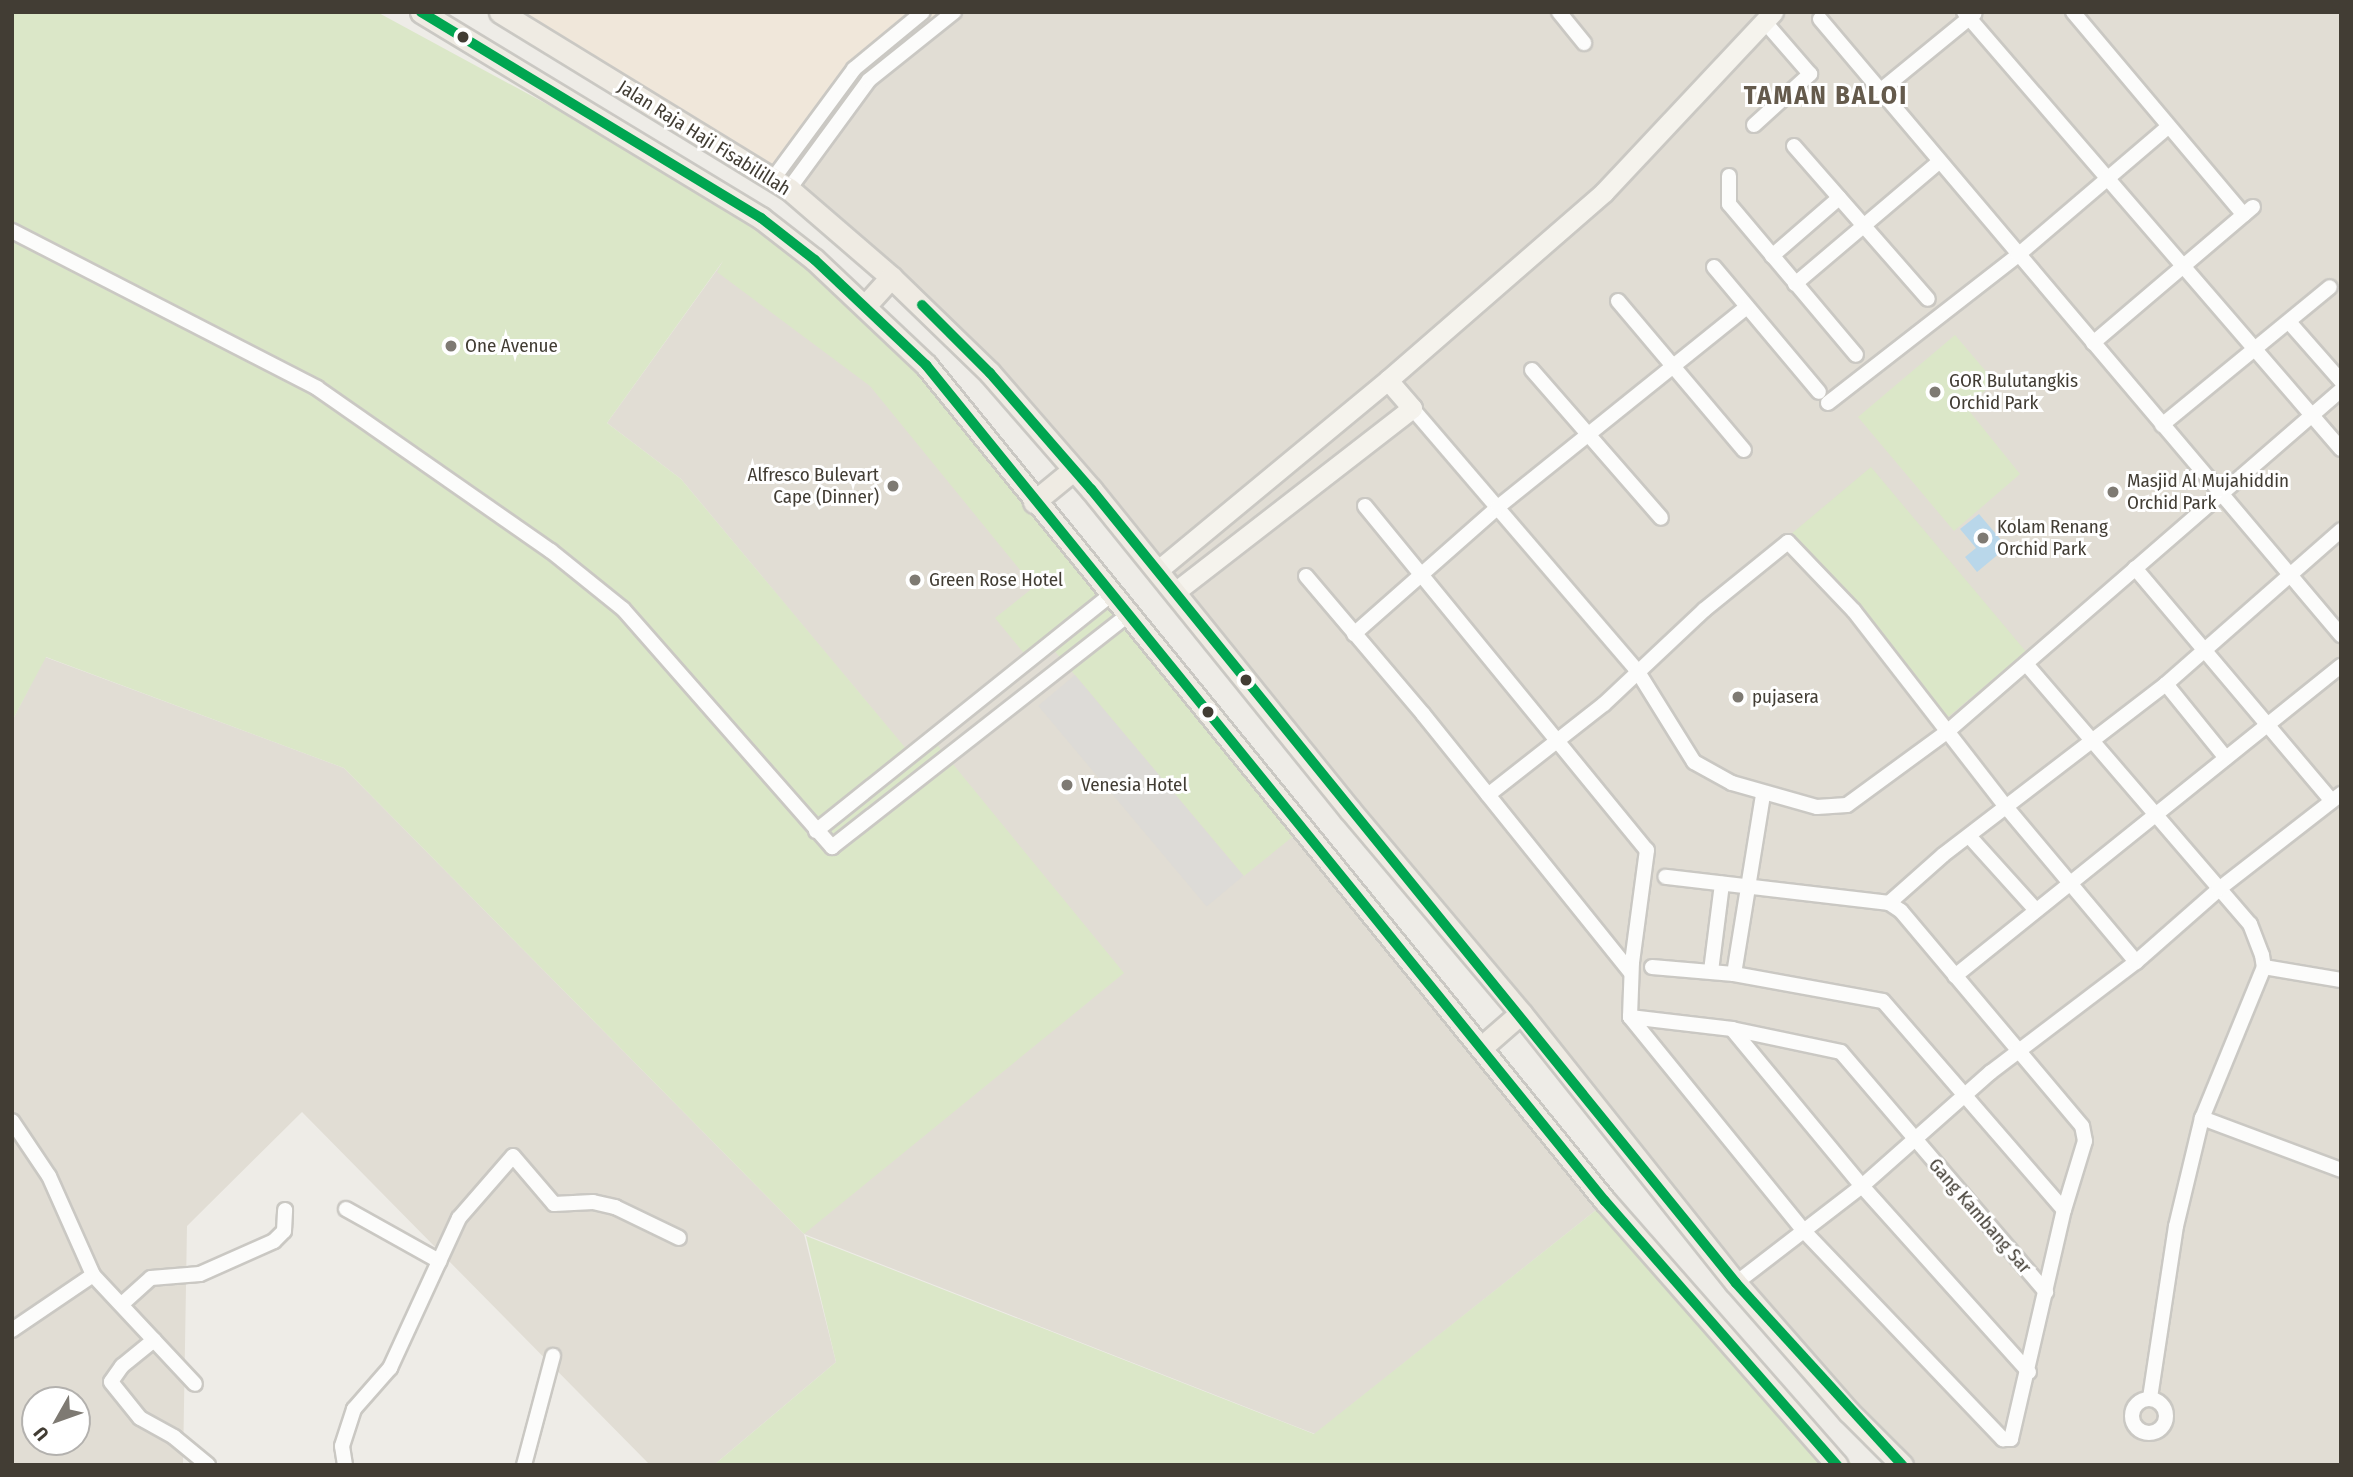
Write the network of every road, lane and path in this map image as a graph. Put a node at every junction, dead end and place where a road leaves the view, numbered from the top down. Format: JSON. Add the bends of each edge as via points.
{"nodes":[{"id":1,"x":421,"y":12,"type":"edge"},
{"id":2,"x":500,"y":12,"type":"edge"},
{"id":3,"x":923,"y":12,"type":"edge"},
{"id":4,"x":954,"y":12,"type":"edge"},
{"id":5,"x":1559,"y":12,"type":"edge"},
{"id":6,"x":2073,"y":12,"type":"edge"},
{"id":7,"x":1970,"y":14,"type":"edge"},
{"id":8,"x":1769,"y":17,"type":"edge"},
{"id":9,"x":1820,"y":19,"type":"dead end"},
{"id":10,"x":1584,"y":43,"type":"dead end"},
{"id":11,"x":1880,"y":91,"type":"junction"},
{"id":12,"x":1754,"y":125,"type":"dead end"},
{"id":13,"x":2168,"y":127,"type":"junction"},
{"id":14,"x":1794,"y":146,"type":"dead end"},
{"id":15,"x":1940,"y":162,"type":"junction"},
{"id":16,"x":1728,"y":176,"type":"dead end"},
{"id":17,"x":2108,"y":178,"type":"junction"},
{"id":18,"x":781,"y":184,"type":"junction"},
{"id":19,"x":1839,"y":198,"type":"junction"},
{"id":20,"x":1864,"y":226,"type":"junction"},
{"id":21,"x":12,"y":231,"type":"edge"},
{"id":22,"x":2018,"y":255,"type":"junction"},
{"id":23,"x":1772,"y":256,"type":"junction"},
{"id":24,"x":1714,"y":267,"type":"dead end"},
{"id":25,"x":2184,"y":268,"type":"junction"},
{"id":26,"x":891,"y":277,"type":"junction"},
{"id":27,"x":1795,"y":284,"type":"junction"},
{"id":28,"x":2330,"y":287,"type":"dead end"},
{"id":29,"x":1928,"y":299,"type":"dead end"},
{"id":30,"x":1618,"y":302,"type":"dead end"},
{"id":31,"x":865,"y":306,"type":"junction"},
{"id":32,"x":1747,"y":307,"type":"junction"},
{"id":33,"x":2289,"y":322,"type":"junction"},
{"id":34,"x":2093,"y":343,"type":"junction"},
{"id":35,"x":2256,"y":351,"type":"junction"},
{"id":36,"x":1856,"y":355,"type":"dead end"},
{"id":37,"x":1674,"y":369,"type":"junction"},
{"id":38,"x":1532,"y":370,"type":"dead end"},
{"id":39,"x":1388,"y":380,"type":"junction"},
{"id":40,"x":2341,"y":381,"type":"edge"},
{"id":41,"x":2341,"y":390,"type":"edge"},
{"id":42,"x":1412,"y":408,"type":"junction"},
{"id":43,"x":2313,"y":417,"type":"junction"},
{"id":44,"x":2162,"y":425,"type":"junction"},
{"id":45,"x":1589,"y":435,"type":"junction"},
{"id":46,"x":2341,"y":449,"type":"edge"},
{"id":47,"x":1744,"y":450,"type":"dead end"},
{"id":48,"x":1073,"y":470,"type":"junction"},
{"id":49,"x":2219,"y":492,"type":"junction"},
{"id":50,"x":1034,"y":502,"type":"junction"},
{"id":51,"x":1366,"y":506,"type":"dead end"},
{"id":52,"x":1498,"y":507,"type":"junction"},
{"id":53,"x":1661,"y":518,"type":"dead end"},
{"id":54,"x":2341,"y":530,"type":"edge"},
{"id":55,"x":2135,"y":568,"type":"junction"},
{"id":56,"x":1157,"y":571,"type":"junction"},
{"id":57,"x":1306,"y":576,"type":"dead end"},
{"id":58,"x":1421,"y":576,"type":"junction"},
{"id":59,"x":2292,"y":577,"type":"junction"},
{"id":60,"x":1175,"y":592,"type":"junction"},
{"id":61,"x":1112,"y":594,"type":"junction"},
{"id":62,"x":1129,"y":614,"type":"junction"},
{"id":63,"x":1354,"y":634,"type":"junction"},
{"id":64,"x":2341,"y":635,"type":"edge"},
{"id":65,"x":2205,"y":651,"type":"junction"},
{"id":66,"x":2027,"y":665,"type":"junction"},
{"id":67,"x":2341,"y":666,"type":"edge"},
{"id":68,"x":1638,"y":672,"type":"junction"},
{"id":69,"x":2166,"y":684,"type":"junction"},
{"id":70,"x":2267,"y":727,"type":"junction"},
{"id":71,"x":1948,"y":731,"type":"junction"},
{"id":72,"x":2094,"y":741,"type":"junction"},
{"id":73,"x":1557,"y":742,"type":"junction"},
{"id":74,"x":2226,"y":758,"type":"junction"},
{"id":75,"x":1763,"y":794,"type":"junction"},
{"id":76,"x":1488,"y":795,"type":"junction"},
{"id":77,"x":2336,"y":797,"type":"edge"},
{"id":78,"x":2007,"y":808,"type":"junction"},
{"id":79,"x":2155,"y":813,"type":"junction"},
{"id":80,"x":816,"y":831,"type":"junction"},
{"id":81,"x":1969,"y":836,"type":"junction"},
{"id":82,"x":1666,"y":877,"type":"dead end"},
{"id":83,"x":2070,"y":881,"type":"junction"},
{"id":84,"x":1722,"y":884,"type":"junction"},
{"id":85,"x":2219,"y":888,"type":"junction"},
{"id":86,"x":1749,"y":889,"type":"junction"},
{"id":87,"x":1889,"y":903,"type":"junction"},
{"id":88,"x":2035,"y":909,"type":"junction"},
{"id":89,"x":1715,"y":938,"type":"junction"},
{"id":90,"x":1740,"y":944,"type":"junction"},
{"id":91,"x":2136,"y":962,"type":"junction"},
{"id":92,"x":1651,"y":967,"type":"dead end"},
{"id":93,"x":2264,"y":967,"type":"junction"},
{"id":94,"x":1711,"y":971,"type":"junction"},
{"id":95,"x":1631,"y":973,"type":"junction"},
{"id":96,"x":1734,"y":974,"type":"junction"},
{"id":97,"x":1955,"y":976,"type":"junction"},
{"id":98,"x":2341,"y":980,"type":"edge"},
{"id":99,"x":1521,"y":1013,"type":"junction"},
{"id":100,"x":1630,"y":1017,"type":"junction"},
{"id":101,"x":1732,"y":1029,"type":"junction"},
{"id":102,"x":1482,"y":1046,"type":"junction"},
{"id":103,"x":2018,"y":1051,"type":"junction"},
{"id":104,"x":1962,"y":1097,"type":"junction"},
{"id":105,"x":2202,"y":1118,"type":"junction"},
{"id":106,"x":12,"y":1121,"type":"edge"},
{"id":107,"x":1913,"y":1141,"type":"junction"},
{"id":108,"x":2341,"y":1170,"type":"edge"},
{"id":109,"x":1862,"y":1186,"type":"junction"},
{"id":110,"x":346,"y":1209,"type":"dead end"},
{"id":111,"x":285,"y":1210,"type":"dead end"},
{"id":112,"x":2064,"y":1210,"type":"junction"},
{"id":113,"x":1802,"y":1229,"type":"junction"},
{"id":114,"x":679,"y":1238,"type":"dead end"},
{"id":115,"x":439,"y":1261,"type":"junction"},
{"id":116,"x":93,"y":1275,"type":"junction"},
{"id":117,"x":1736,"y":1283,"type":"junction"},
{"id":118,"x":2046,"y":1292,"type":"junction"},
{"id":119,"x":122,"y":1304,"type":"junction"},
{"id":120,"x":12,"y":1330,"type":"edge"},
{"id":121,"x":154,"y":1340,"type":"junction"},
{"id":122,"x":553,"y":1356,"type":"dead end"},
{"id":123,"x":2029,"y":1372,"type":"junction"},
{"id":124,"x":195,"y":1384,"type":"dead end"},
{"id":125,"x":2150,"y":1398,"type":"dead end"},
{"id":126,"x":208,"y":1465,"type":"edge"},
{"id":127,"x":345,"y":1465,"type":"edge"},
{"id":128,"x":524,"y":1465,"type":"edge"},
{"id":129,"x":1837,"y":1465,"type":"edge"},
{"id":130,"x":1902,"y":1465,"type":"edge"}],
"edges":[{"from":1,"to":31,"type":"main road","name":"Jalan Raja Haji Fisabilillah","via":[[761,218]]},
{"from":2,"to":18,"type":"main road","name":"Jalan Raja Haji Fisabilillah"},
{"from":3,"to":18,"type":"street","via":[[854,69],[799,138]]},
{"from":4,"to":18,"type":"street","via":[[869,80]]},
{"from":5,"to":10,"type":"street"},
{"from":6,"to":13,"type":"street"},
{"from":7,"to":11,"type":"street"},
{"from":7,"to":17,"type":"street"},
{"from":8,"to":12,"type":"street","via":[[1811,74]]},
{"from":8,"to":39,"type":"street","via":[[1604,192]]},
{"from":9,"to":11,"type":"street"},
{"from":11,"to":15,"type":"street"},
{"from":13,"to":17,"type":"street"},
{"from":13,"to":25,"type":"street","via":[[2248,211]]},
{"from":14,"to":19,"type":"street"},
{"from":15,"to":20,"type":"street"},
{"from":15,"to":22,"type":"street"},
{"from":16,"to":23,"type":"street","via":[[1729,204]]},
{"from":17,"to":22,"type":"street"},
{"from":17,"to":25,"type":"street"},
{"from":18,"to":26,"type":"main road","name":"Jalan Raja Haji Fisabilillah"},
{"from":19,"to":20,"type":"street"},
{"from":19,"to":23,"type":"street"},
{"from":20,"to":27,"type":"street"},
{"from":20,"to":29,"type":"street"},
{"from":21,"to":80,"type":"street","via":[[317,388],[551,551],[623,609]]},
{"from":22,"to":32,"type":"street","via":[[1824,397]]},
{"from":22,"to":34,"type":"street"},
{"from":23,"to":27,"type":"street"},
{"from":24,"to":32,"type":"street"},
{"from":25,"to":34,"type":"street"},
{"from":25,"to":35,"type":"street"},
{"from":26,"to":31,"type":"main road"},
{"from":26,"to":48,"type":"main road","name":"Jalan Raja Haji Fisabilillah","via":[[990,373]]},
{"from":27,"to":36,"type":"street"},
{"from":28,"to":33,"type":"street"},
{"from":30,"to":37,"type":"street"},
{"from":31,"to":50,"type":"main road","name":"Jalan Raja Haji Fisabilillah","via":[[926,365]]},
{"from":32,"to":37,"type":"street"},
{"from":33,"to":35,"type":"street"},
{"from":33,"to":40,"type":"street"},
{"from":34,"to":44,"type":"street"},
{"from":35,"to":43,"type":"street"},
{"from":35,"to":44,"type":"street"},
{"from":37,"to":45,"type":"street"},
{"from":37,"to":47,"type":"street"},
{"from":38,"to":45,"type":"street"},
{"from":39,"to":42,"type":"street"},
{"from":39,"to":56,"type":"street"},
{"from":41,"to":43,"type":"street"},
{"from":42,"to":52,"type":"street"},
{"from":42,"to":60,"type":"street"},
{"from":43,"to":46,"type":"street"},
{"from":43,"to":49,"type":"street"},
{"from":44,"to":49,"type":"street"},
{"from":45,"to":52,"type":"street"},
{"from":45,"to":53,"type":"street"},
{"from":48,"to":50,"type":"main road"},
{"from":48,"to":56,"type":"main road","name":"Jalan Raja Haji Fisabilillah"},
{"from":49,"to":55,"type":"street"},
{"from":49,"to":59,"type":"street"},
{"from":50,"to":61,"type":"main road","name":"Jalan Raja Haji Fisabilillah"},
{"from":51,"to":58,"type":"street"},
{"from":52,"to":58,"type":"street"},
{"from":52,"to":68,"type":"street"},
{"from":54,"to":59,"type":"street"},
{"from":55,"to":65,"type":"street"},
{"from":55,"to":66,"type":"street"},
{"from":56,"to":60,"type":"main road","name":"Jalan Raja Haji Fisabilillah"},
{"from":57,"to":63,"type":"street"},
{"from":58,"to":63,"type":"street"},
{"from":58,"to":73,"type":"street"},
{"from":59,"to":64,"type":"street"},
{"from":59,"to":65,"type":"street"},
{"from":60,"to":99,"type":"main road","name":"Jalan Raja Haji Fisabilillah"},
{"from":61,"to":62,"type":"main road","name":"Jalan Raja Haji Fisabilillah"},
{"from":61,"to":80,"type":"street"},
{"from":62,"to":80,"type":"street","via":[[837,846],[829,846]]},
{"from":62,"to":102,"type":"main road","name":"Jalan Raja Haji Fisabilillah"},
{"from":63,"to":76,"type":"street"},
{"from":65,"to":69,"type":"street"},
{"from":65,"to":70,"type":"street"},
{"from":66,"to":71,"type":"street"},
{"from":66,"to":72,"type":"street"},
{"from":67,"to":70,"type":"street"},
{"from":68,"to":71,"type":"street","via":[[1704,610],[1788,542],[1797,546],[1854,611]]},
{"from":68,"to":73,"type":"street"},
{"from":68,"to":75,"type":"street","via":[[1694,762],[1707,773]]},
{"from":69,"to":72,"type":"street"},
{"from":69,"to":74,"type":"street"},
{"from":70,"to":74,"type":"street"},
{"from":70,"to":77,"type":"street"},
{"from":71,"to":75,"type":"street","via":[[1847,806],[1817,807]]},
{"from":71,"to":78,"type":"street"},
{"from":72,"to":78,"type":"street"},
{"from":72,"to":79,"type":"street"},
{"from":73,"to":76,"type":"street"},
{"from":73,"to":95,"type":"street","via":[[1647,850]]},
{"from":74,"to":79,"type":"street"},
{"from":75,"to":86,"type":"street"},
{"from":76,"to":95,"type":"street"},
{"from":77,"to":85,"type":"street"},
{"from":78,"to":81,"type":"street"},
{"from":78,"to":83,"type":"street"},
{"from":79,"to":83,"type":"street"},
{"from":79,"to":85,"type":"street"},
{"from":81,"to":87,"type":"street"},
{"from":81,"to":88,"type":"street"},
{"from":82,"to":84,"type":"street"},
{"from":83,"to":88,"type":"street"},
{"from":83,"to":91,"type":"street"},
{"from":84,"to":86,"type":"street"},
{"from":84,"to":89,"type":"street"},
{"from":85,"to":91,"type":"street"},
{"from":85,"to":93,"type":"street","via":[[2256,933]]},
{"from":86,"to":87,"type":"street"},
{"from":86,"to":90,"type":"street"},
{"from":87,"to":97,"type":"street"},
{"from":88,"to":97,"type":"street"},
{"from":89,"to":90,"type":"street"},
{"from":89,"to":94,"type":"street"},
{"from":90,"to":96,"type":"street"},
{"from":91,"to":103,"type":"street"},
{"from":92,"to":94,"type":"street"},
{"from":93,"to":98,"type":"street"},
{"from":93,"to":105,"type":"street"},
{"from":94,"to":96,"type":"street"},
{"from":95,"to":100,"type":"street"},
{"from":96,"to":104,"type":"street","via":[[1877,998]]},
{"from":97,"to":103,"type":"street"},
{"from":99,"to":102,"type":"main road"},
{"from":99,"to":117,"type":"main road","name":"Jalan Raja Haji Fisabilillah"},
{"from":100,"to":101,"type":"street","name":"Gang Kambang Sar"},
{"from":100,"to":113,"type":"street"},
{"from":101,"to":107,"type":"street","name":"Gang Kambang Sar","via":[[1840,1052]]},
{"from":101,"to":109,"type":"street"},
{"from":102,"to":129,"type":"main road","name":"Jalan Raja Haji Fisabilillah","via":[[1690,1303]]},
{"from":103,"to":104,"type":"street"},
{"from":103,"to":112,"type":"street","via":[[2084,1132]]},
{"from":104,"to":107,"type":"street"},
{"from":104,"to":112,"type":"street"},
{"from":105,"to":108,"type":"street"},
{"from":105,"to":125,"type":"street","via":[[2176,1226]]},
{"from":106,"to":116,"type":"street","via":[[49,1176]]},
{"from":107,"to":109,"type":"street"},
{"from":107,"to":118,"type":"street","name":"Gang Kambang Sar"},
{"from":109,"to":113,"type":"street"},
{"from":109,"to":123,"type":"street"},
{"from":110,"to":115,"type":"street"},
{"from":111,"to":119,"type":"street","via":[[284,1231],[275,1241],[200,1274],[151,1278]]},
{"from":112,"to":118,"type":"street"},
{"from":113,"to":117,"type":"street"},
{"from":113,"to":123,"type":"street","via":[[2006,1440],[2015,1435]]},
{"from":114,"to":115,"type":"street","via":[[615,1207],[593,1202],[554,1204],[513,1156],[459,1218]]},
{"from":115,"to":127,"type":"street","via":[[383,1380],[354,1409],[342,1447]]},
{"from":116,"to":119,"type":"street"},
{"from":116,"to":120,"type":"street"},
{"from":117,"to":130,"type":"main road","name":"Jalan Raja Haji Fisabilillah"},
{"from":118,"to":123,"type":"street"},
{"from":119,"to":121,"type":"street"},
{"from":121,"to":124,"type":"street"},
{"from":121,"to":126,"type":"street","via":[[122,1366],[111,1382],[140,1418],[174,1437]]},
{"from":122,"to":128,"type":"street"}]}
